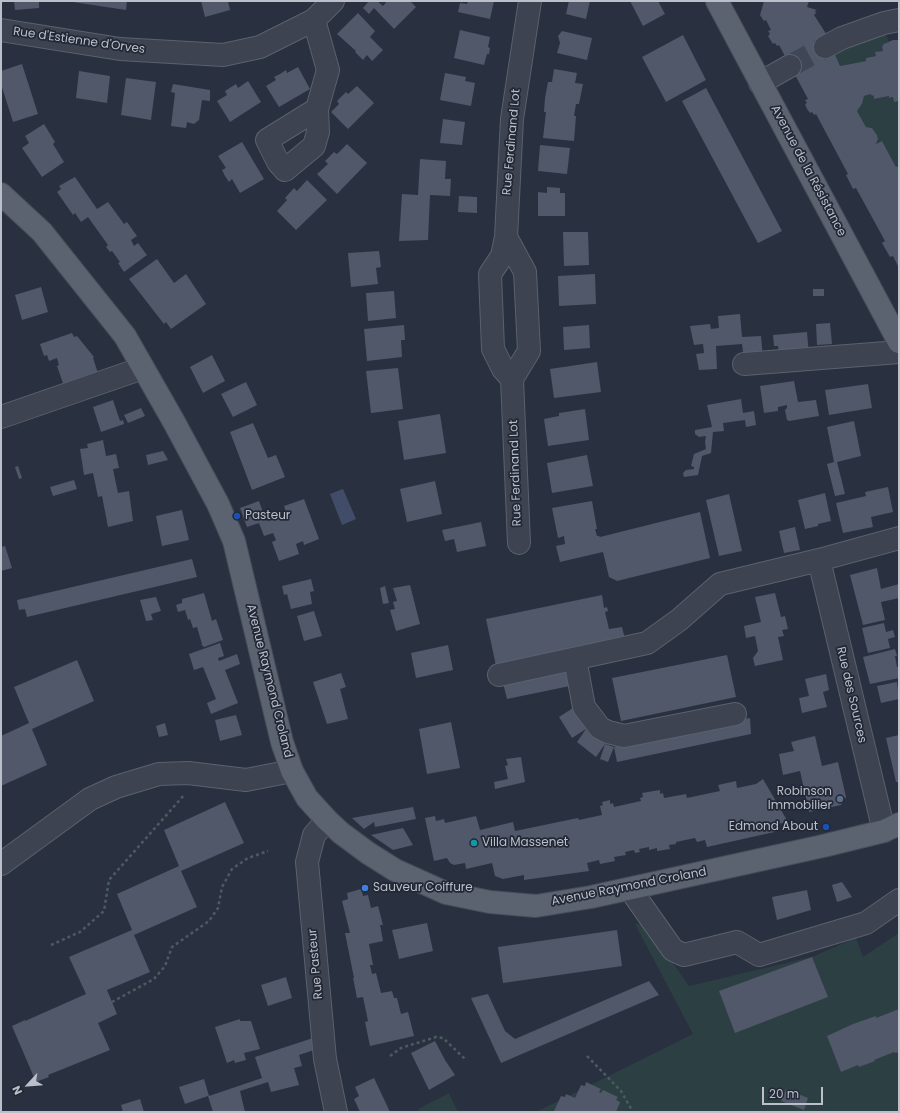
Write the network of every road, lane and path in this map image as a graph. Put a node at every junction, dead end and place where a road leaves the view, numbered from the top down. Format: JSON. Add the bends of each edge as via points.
{"nodes":[{"id":1,"x":333,"y":1,"type":"edge"},
{"id":2,"x":530,"y":1,"type":"edge"},
{"id":3,"x":716,"y":1,"type":"edge"},
{"id":4,"x":314,"y":20,"type":"junction"},
{"id":5,"x":899,"y":20,"type":"edge"},
{"id":6,"x":1,"y":30,"type":"edge"},
{"id":7,"x":824,"y":47,"type":"tunnel mouth"},
{"id":8,"x":790,"y":66,"type":"tunnel mouth"},
{"id":9,"x":760,"y":83,"type":"junction"},
{"id":10,"x":317,"y":109,"type":"dead end"},
{"id":11,"x":1,"y":194,"type":"edge"},
{"id":12,"x":506,"y":237,"type":"junction"},
{"id":13,"x":899,"y":342,"type":"edge"},
{"id":14,"x":899,"y":352,"type":"edge"},
{"id":15,"x":744,"y":364,"type":"dead end"},
{"id":16,"x":143,"y":368,"type":"junction"},
{"id":17,"x":512,"y":379,"type":"junction"},
{"id":18,"x":1,"y":417,"type":"edge"},
{"id":19,"x":899,"y":538,"type":"edge"},
{"id":20,"x":519,"y":543,"type":"dead end"},
{"id":21,"x":819,"y":560,"type":"junction"},
{"id":22,"x":575,"y":659,"type":"junction"},
{"id":23,"x":499,"y":675,"type":"dead end"},
{"id":24,"x":735,"y":714,"type":"dead end"},
{"id":25,"x":292,"y":771,"type":"junction"},
{"id":26,"x":188,"y":790,"type":"dead end"},
{"id":27,"x":327,"y":820,"type":"junction"},
{"id":28,"x":891,"y":827,"type":"edge"},
{"id":29,"x":268,"y":851,"type":"dead end"},
{"id":30,"x":1,"y":864,"type":"edge"},
{"id":31,"x":630,"y":889,"type":"junction"},
{"id":32,"x":899,"y":900,"type":"edge"},
{"id":33,"x":51,"y":945,"type":"dead end"},
{"id":34,"x":112,"y":1002,"type":"dead end"},
{"id":35,"x":390,"y":1056,"type":"dead end"},
{"id":36,"x":587,"y":1056,"type":"dead end"},
{"id":37,"x":465,"y":1059,"type":"dead end"},
{"id":38,"x":336,"y":1112,"type":"edge"},
{"id":39,"x":633,"y":1112,"type":"edge"}],
"edges":[{"from":1,"to":4,"type":"street","name":"Rue d'Estienne d'Orves"},
{"from":2,"to":12,"type":"street","name":"Rue Ferdinand Lot","via":[[512,119]]},
{"from":3,"to":9,"type":"main road","name":"Avenue de la Résistance"},
{"from":4,"to":6,"type":"street","name":"Rue d'Estienne d'Orves","via":[[260,47],[223,55],[120,49]]},
{"from":4,"to":10,"type":"street","via":[[328,70]]},
{"from":5,"to":7,"type":"street","via":[[849,35]]},
{"from":8,"to":9,"type":"street"},
{"from":9,"to":13,"type":"main road","name":"Avenue de la Résistance"},
{"from":11,"to":16,"type":"main road","name":"Avenue Raymond Croland","via":[[42,232],[125,336]]},
{"from":12,"to":17,"type":"street","via":[[525,272],[529,351]]},
{"from":12,"to":17,"type":"street","name":"Rue Ferdinand Lot","via":[[502,256],[490,274],[493,349]]},
{"from":14,"to":15,"type":"street"},
{"from":16,"to":18,"type":"street"},
{"from":16,"to":25,"type":"main road","name":"Avenue Raymond Croland","via":[[215,497],[234,541],[282,742]]},
{"from":17,"to":20,"type":"street","name":"Rue Ferdinand Lot"},
{"from":19,"to":21,"type":"street"},
{"from":21,"to":22,"type":"street","via":[[720,584],[679,620],[647,643]]},
{"from":21,"to":28,"type":"street","name":"Rue des Sources"},
{"from":22,"to":23,"type":"street"},
{"from":22,"to":24,"type":"street","via":[[584,707],[600,728],[608,732],[624,736]]},
{"from":25,"to":27,"type":"main road","name":"Avenue Raymond Croland","via":[[307,798]]},
{"from":25,"to":30,"type":"street","via":[[246,780],[188,773],[159,774],[116,787],[90,799]]},
{"from":26,"to":33,"type":"path","via":[[109,880],[104,911],[80,932]]},
{"from":27,"to":31,"type":"main road","name":"Avenue Raymond Croland","via":[[341,834],[395,870],[446,893],[490,902],[536,906]]},
{"from":27,"to":38,"type":"street","name":"Rue Pasteur","via":[[314,835],[307,862],[325,1059]]},
{"from":28,"to":31,"type":"main road","name":"Avenue Raymond Croland","via":[[823,846]]},
{"from":29,"to":34,"type":"path","via":[[248,858],[232,869],[222,887],[218,908],[209,921],[172,947],[165,966],[154,979]]},
{"from":31,"to":32,"type":"street","via":[[673,950],[684,955],[737,942],[759,955],[866,923]]},
{"from":35,"to":37,"type":"path","via":[[401,1048],[436,1037],[444,1038]]},
{"from":36,"to":39,"type":"path","via":[[621,1091]]}]}
